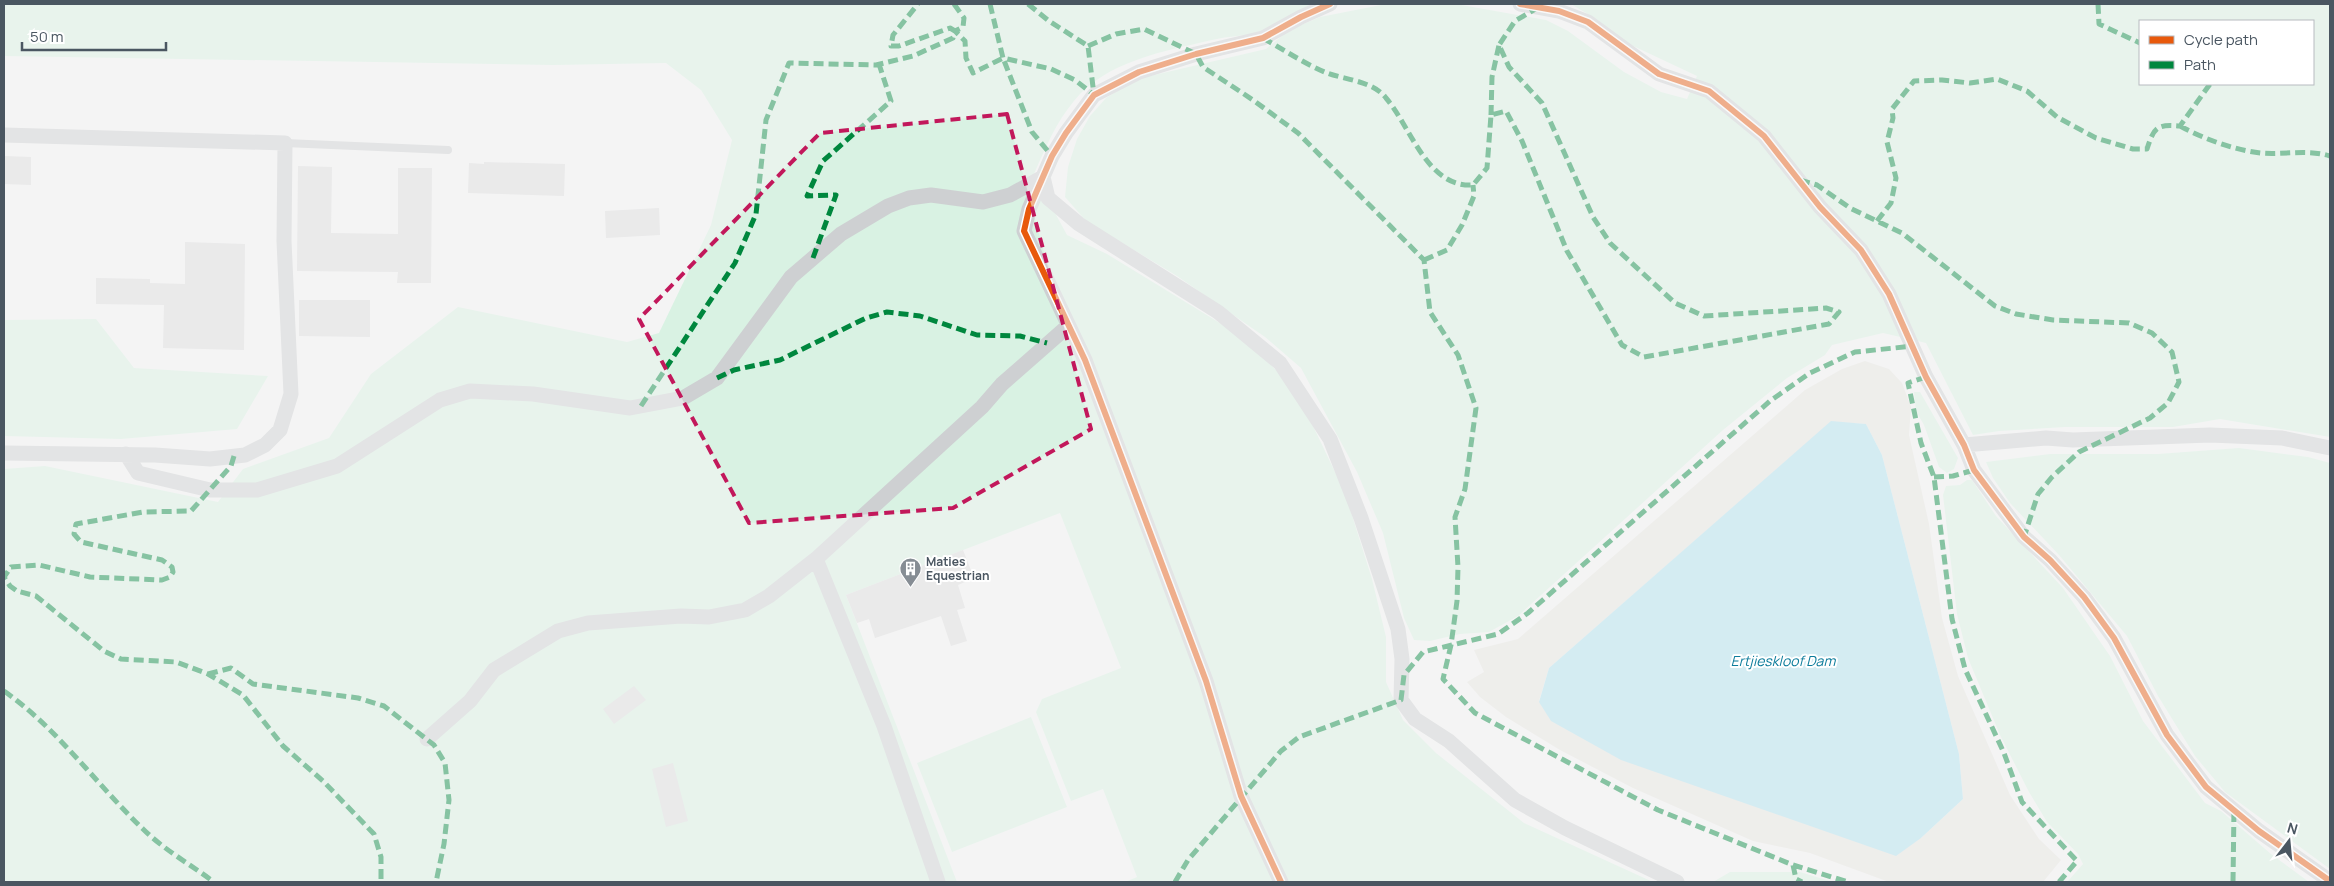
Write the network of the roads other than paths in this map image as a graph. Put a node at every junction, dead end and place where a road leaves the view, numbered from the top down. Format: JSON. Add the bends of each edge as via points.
{"nodes":[{"id":1,"x":1330,"y":4,"type":"edge"},
{"id":2,"x":1520,"y":4,"type":"edge"},
{"id":3,"x":4,"y":135,"type":"edge"},
{"id":4,"x":285,"y":143,"type":"junction"},
{"id":5,"x":448,"y":150,"type":"dead end"},
{"id":6,"x":1043,"y":178,"type":"junction"},
{"id":7,"x":1068,"y":326,"type":"junction"},
{"id":8,"x":1964,"y":445,"type":"junction"},
{"id":9,"x":2330,"y":448,"type":"edge"},
{"id":10,"x":4,"y":453,"type":"edge"},
{"id":11,"x":126,"y":454,"type":"junction"},
{"id":12,"x":816,"y":559,"type":"junction"},
{"id":13,"x":426,"y":739,"type":"dead end"},
{"id":14,"x":2330,"y":881,"type":"edge"},
{"id":15,"x":938,"y":882,"type":"edge"},
{"id":16,"x":1282,"y":882,"type":"edge"},
{"id":17,"x":1677,"y":882,"type":"edge"}],
"edges":[{"from":1,"to":6,"type":"street","via":[[1263,38],[1139,72],[1094,95],[1066,133]]},
{"from":2,"to":8,"type":"street","via":[[1559,11],[1588,22],[1659,74],[1709,91],[1764,136],[1820,207],[1861,250],[1889,294],[1926,377]]},
{"from":3,"to":4,"type":"street"},
{"from":4,"to":5,"type":"lane"},
{"from":4,"to":11,"type":"street","via":[[284,241],[291,394],[280,430],[265,445],[245,455],[210,458]]},
{"from":6,"to":7,"type":"street","via":[[1029,209],[1024,231]]},
{"from":6,"to":11,"type":"street","via":[[1010,195],[983,202],[931,196],[909,198],[888,206],[841,234],[791,276],[717,378],[683,398],[630,408],[533,394],[470,391],[440,400],[337,466],[257,490],[210,490],[175,484],[138,473]]},
{"from":6,"to":17,"type":"street","via":[[1048,198],[1079,224],[1218,312],[1280,363],[1330,439],[1361,518],[1398,629],[1402,659],[1401,700],[1415,719],[1449,741],[1515,800]]},
{"from":7,"to":12,"type":"street"},
{"from":7,"to":16,"type":"street","via":[[1085,360],[1206,681],[1241,796]]},
{"from":8,"to":9,"type":"street","via":[[2046,438],[2074,440],[2210,434],[2282,438]]},
{"from":8,"to":14,"type":"street","via":[[1974,470],[2024,537],[2050,560],[2114,638],[2167,735],[2206,786],[2259,831]]},
{"from":10,"to":11,"type":"street"},
{"from":12,"to":13,"type":"street","via":[[769,596],[744,610],[709,617],[588,623],[558,631],[494,670],[470,701]]},
{"from":12,"to":15,"type":"street","via":[[884,726]]}]}
